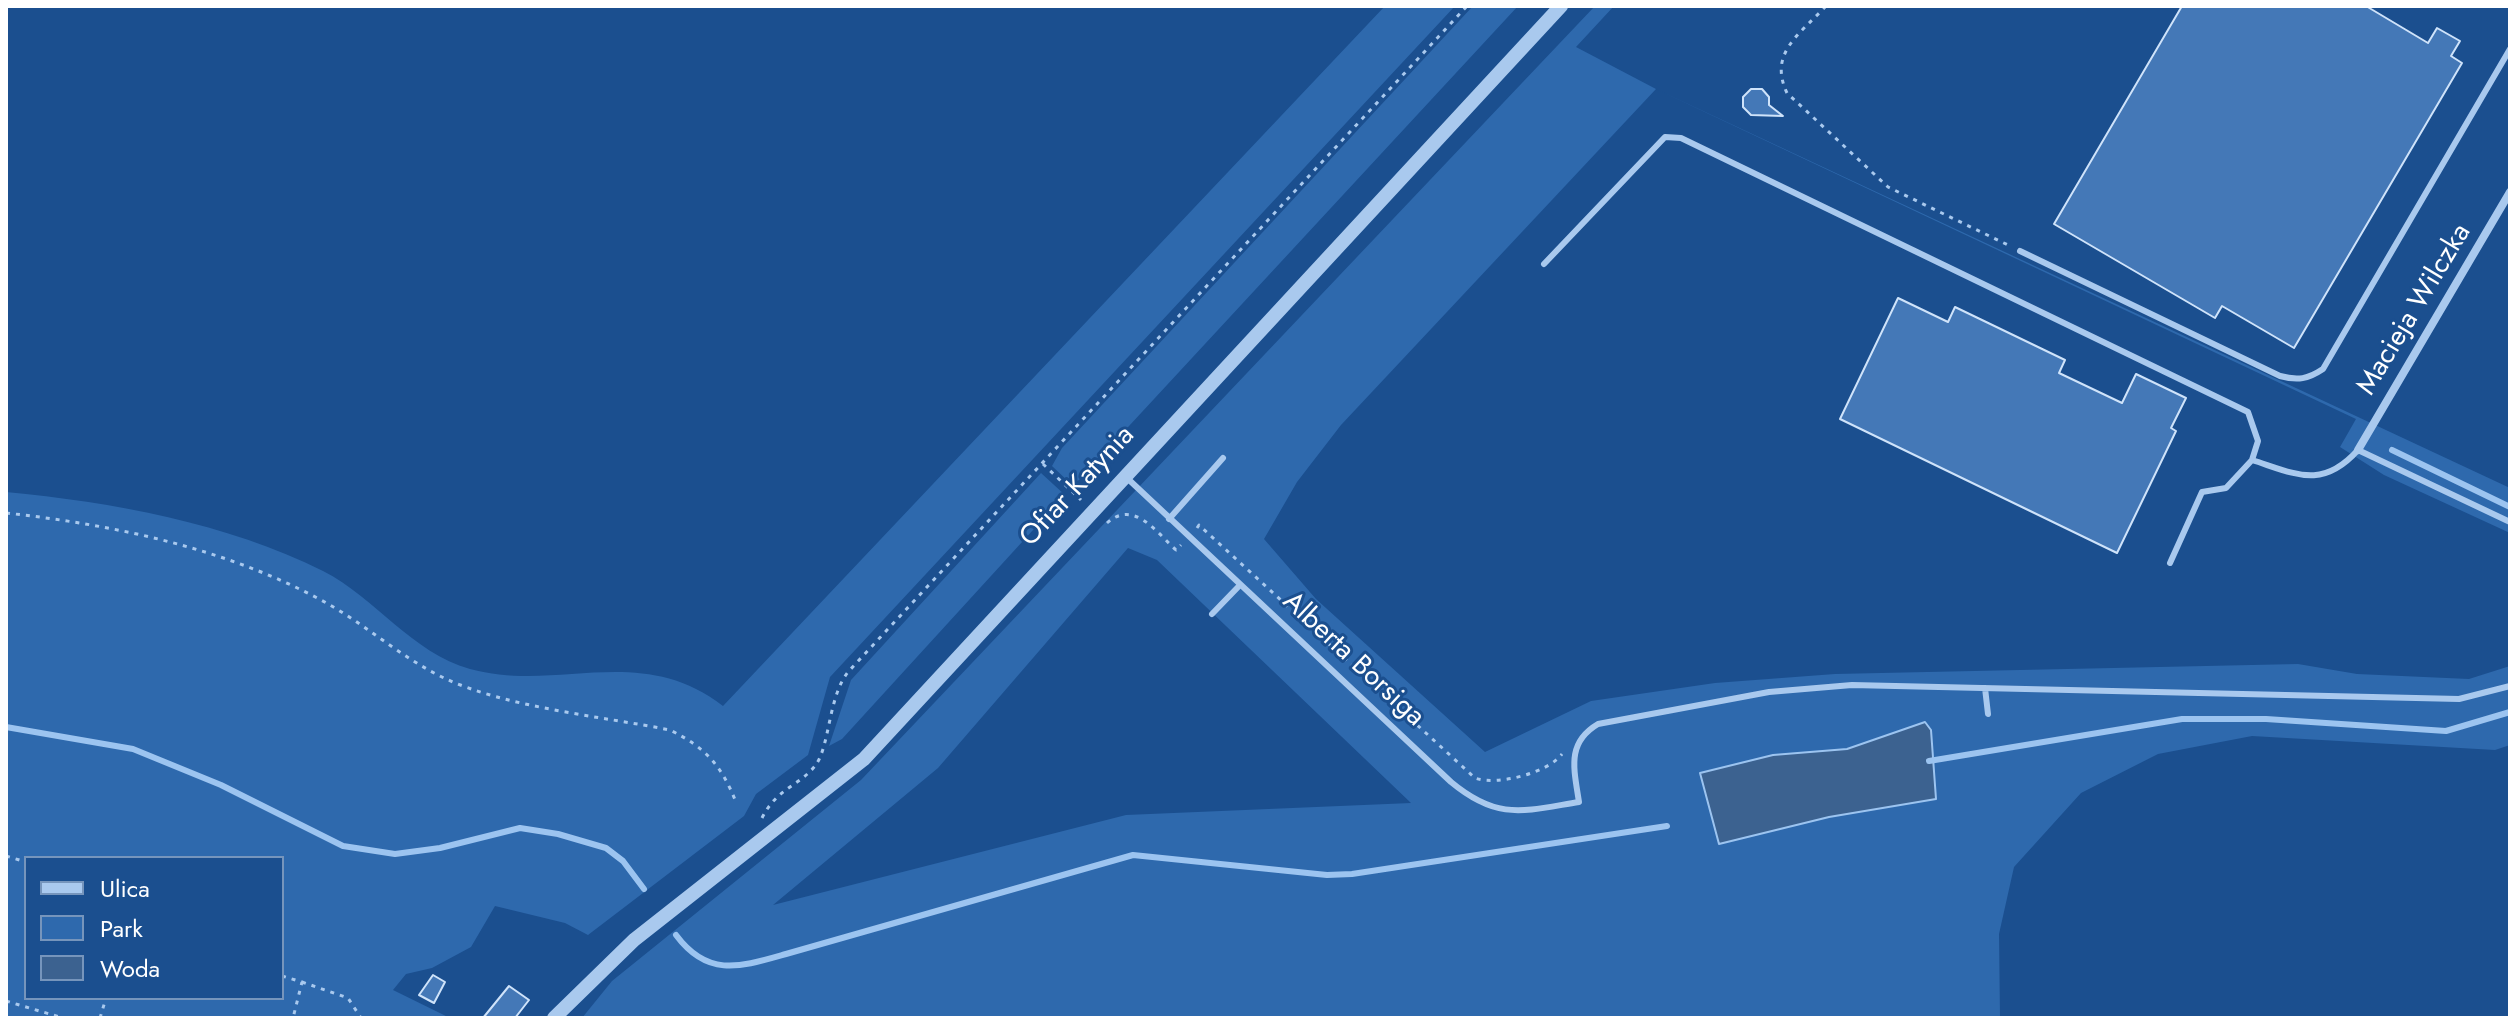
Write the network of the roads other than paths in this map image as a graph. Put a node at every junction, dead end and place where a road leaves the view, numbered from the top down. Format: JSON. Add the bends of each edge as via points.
{"nodes":[{"id":1,"x":1561,"y":6,"type":"edge"},
{"id":2,"x":2510,"y":49,"type":"edge"},
{"id":3,"x":2510,"y":192,"type":"edge"},
{"id":4,"x":2020,"y":251,"type":"road end"},
{"id":5,"x":1544,"y":264,"type":"dead end"},
{"id":6,"x":2358,"y":450,"type":"junction"},
{"id":7,"x":1223,"y":458,"type":"dead end"},
{"id":8,"x":2252,"y":460,"type":"junction"},
{"id":9,"x":1124,"y":476,"type":"junction"},
{"id":10,"x":1169,"y":519,"type":"junction"},
{"id":11,"x":2510,"y":522,"type":"edge"},
{"id":12,"x":2170,"y":563,"type":"dead end"},
{"id":13,"x":1240,"y":585,"type":"junction"},
{"id":14,"x":1212,"y":614,"type":"dead end"},
{"id":15,"x":2510,"y":686,"type":"edge"},
{"id":16,"x":1985,"y":688,"type":"junction"},
{"id":17,"x":1988,"y":714,"type":"dead end"},
{"id":18,"x":554,"y":1018,"type":"edge"}],
"edges":[{"from":1,"to":9,"type":"street","name":"Ofiar Katynia"},
{"from":2,"to":4,"type":"lane","via":[[2323,369],[2311,377],[2296,381],[2280,376]]},
{"from":3,"to":6,"type":"street","name":"Macieja Wilczka"},
{"from":5,"to":8,"type":"lane","via":[[1665,137],[1681,138],[2248,412],[2258,441]]},
{"from":6,"to":8,"type":"lane","via":[[2327,476],[2306,476]]},
{"from":6,"to":11,"type":"lane"},
{"from":7,"to":10,"type":"lane"},
{"from":8,"to":12,"type":"lane","via":[[2226,488],[2202,492]]},
{"from":9,"to":10,"type":"lane","name":"Alberta Borsiga"},
{"from":9,"to":18,"type":"street","name":"Ofiar Katynia","via":[[864,759],[601,968]]},
{"from":10,"to":13,"type":"lane","name":"Alberta Borsiga"},
{"from":13,"to":14,"type":"lane"},
{"from":13,"to":16,"type":"lane","name":"Alberta Borsiga","via":[[1473,800],[1512,812],[1579,802],[1573,755],[1577,743],[1585,732],[1612,719],[1769,692],[1852,685]]},
{"from":15,"to":16,"type":"lane","via":[[2459,699],[2416,700]]},
{"from":16,"to":17,"type":"lane"}]}
